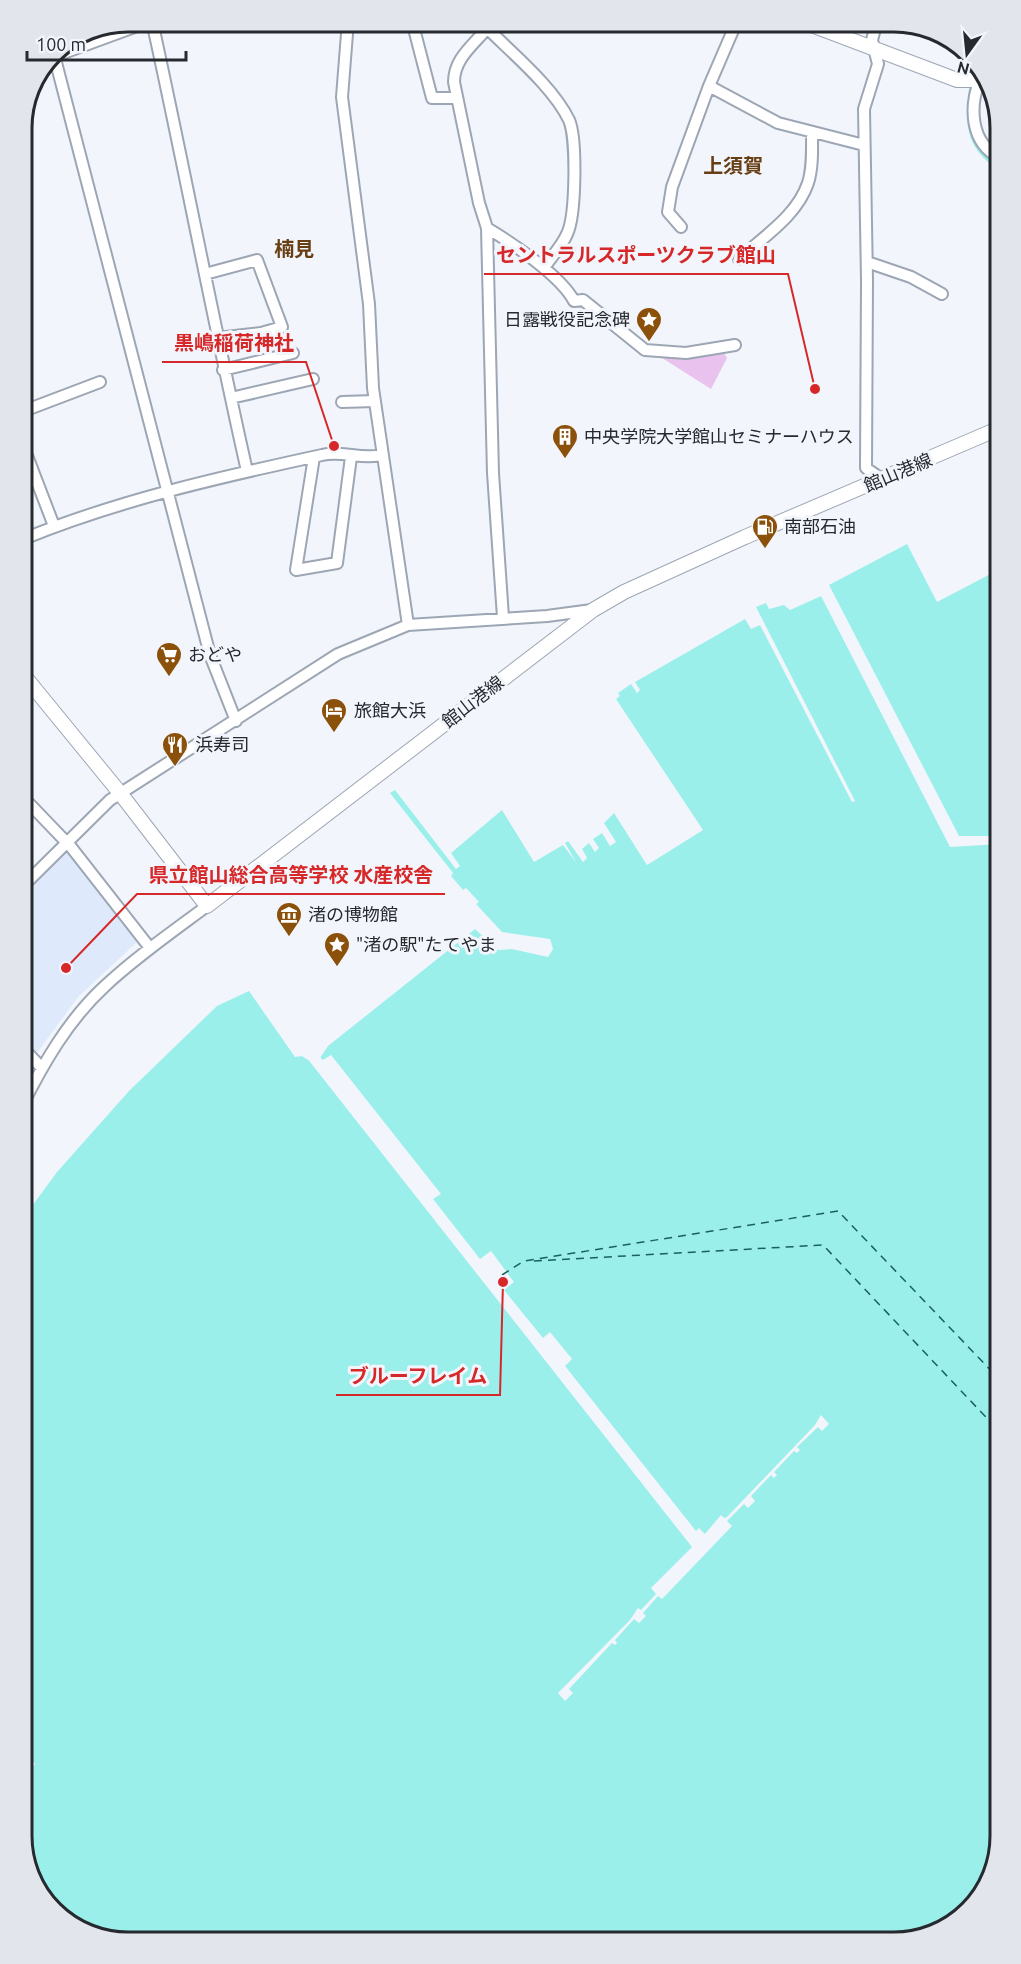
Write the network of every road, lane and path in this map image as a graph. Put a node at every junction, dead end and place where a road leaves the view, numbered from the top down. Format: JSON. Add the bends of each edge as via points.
{"nodes":[{"id":1,"x":120,"y":32,"type":"edge"},
{"id":2,"x":154,"y":32,"type":"edge"},
{"id":3,"x":347,"y":32,"type":"edge"},
{"id":4,"x":415,"y":32,"type":"edge"},
{"id":5,"x":484,"y":32,"type":"edge"},
{"id":6,"x":496,"y":32,"type":"edge"},
{"id":7,"x":732,"y":32,"type":"edge"},
{"id":8,"x":830,"y":32,"type":"edge"},
{"id":9,"x":875,"y":32,"type":"edge"},
{"id":10,"x":74,"y":47,"type":"edge"},
{"id":11,"x":873,"y":48,"type":"junction"},
{"id":12,"x":55,"y":65,"type":"edge"},
{"id":13,"x":937,"y":72,"type":"edge"},
{"id":14,"x":975,"y":84,"type":"edge"},
{"id":15,"x":709,"y":86,"type":"junction"},
{"id":16,"x":456,"y":98,"type":"junction"},
{"id":17,"x":812,"y":132,"type":"junction"},
{"id":18,"x":864,"y":145,"type":"junction"},
{"id":19,"x":990,"y":150,"type":"edge"},
{"id":20,"x":681,"y":227,"type":"dead end"},
{"id":21,"x":487,"y":228,"type":"junction"},
{"id":22,"x":740,"y":259,"type":"dead end"},
{"id":23,"x":867,"y":262,"type":"junction"},
{"id":24,"x":544,"y":268,"type":"junction"},
{"id":25,"x":206,"y":274,"type":"junction"},
{"id":26,"x":942,"y":294,"type":"dead end"},
{"id":27,"x":217,"y":338,"type":"junction"},
{"id":28,"x":735,"y":345,"type":"dead end"},
{"id":29,"x":293,"y":353,"type":"dead end"},
{"id":30,"x":223,"y":370,"type":"junction"},
{"id":31,"x":313,"y":379,"type":"dead end"},
{"id":32,"x":100,"y":382,"type":"dead end"},
{"id":33,"x":231,"y":398,"type":"junction"},
{"id":34,"x":375,"y":401,"type":"junction"},
{"id":35,"x":342,"y":402,"type":"dead end"},
{"id":36,"x":32,"y":408,"type":"edge"},
{"id":37,"x":990,"y":432,"type":"edge"},
{"id":38,"x":382,"y":455,"type":"junction"},
{"id":39,"x":314,"y":457,"type":"junction"},
{"id":40,"x":351,"y":457,"type":"junction"},
{"id":41,"x":32,"y":469,"type":"edge"},
{"id":42,"x":247,"y":471,"type":"junction"},
{"id":43,"x":883,"y":480,"type":"junction"},
{"id":44,"x":168,"y":492,"type":"junction"},
{"id":45,"x":54,"y":526,"type":"junction"},
{"id":46,"x":32,"y":535,"type":"edge"},
{"id":47,"x":593,"y":610,"type":"junction"},
{"id":48,"x":503,"y":617,"type":"junction"},
{"id":49,"x":408,"y":625,"type":"junction"},
{"id":50,"x":32,"y":685,"type":"edge"},
{"id":51,"x":236,"y":721,"type":"junction"},
{"id":52,"x":120,"y":793,"type":"junction"},
{"id":53,"x":32,"y":806,"type":"edge"},
{"id":54,"x":64,"y":842,"type":"junction"},
{"id":55,"x":32,"y":876,"type":"edge"},
{"id":56,"x":207,"y":906,"type":"junction"},
{"id":57,"x":150,"y":948,"type":"junction"},
{"id":58,"x":32,"y":1057,"type":"edge"},
{"id":59,"x":42,"y":1067,"type":"junction"},
{"id":60,"x":32,"y":1087,"type":"edge"}],
"edges":[{"from":1,"to":10,"type":"street"},
{"from":2,"to":25,"type":"street"},
{"from":3,"to":34,"type":"street","via":[[342,97],[368,293]]},
{"from":4,"to":16,"type":"street","via":[[432,98]]},
{"from":5,"to":16,"type":"street","via":[[454,69]]},
{"from":6,"to":24,"type":"street","via":[[548,90],[569,121],[574,160],[572,211],[568,233]]},
{"from":7,"to":15,"type":"street"},
{"from":8,"to":11,"type":"main road"},
{"from":9,"to":11,"type":"street"},
{"from":11,"to":13,"type":"main road"},
{"from":11,"to":18,"type":"street","via":[[879,64],[864,109]]},
{"from":12,"to":44,"type":"street"},
{"from":14,"to":19,"type":"street","via":[[973,123]]},
{"from":15,"to":17,"type":"street","via":[[778,123]]},
{"from":15,"to":20,"type":"street","via":[[668,204],[668,212]]},
{"from":16,"to":21,"type":"street"},
{"from":17,"to":18,"type":"street"},
{"from":17,"to":22,"type":"street","via":[[811,166],[803,195],[793,211]]},
{"from":18,"to":23,"type":"street"},
{"from":21,"to":24,"type":"street"},
{"from":21,"to":48,"type":"street","via":[[493,473]]},
{"from":23,"to":26,"type":"street","via":[[910,277]]},
{"from":23,"to":43,"type":"street","via":[[866,468]]},
{"from":24,"to":28,"type":"street","via":[[567,288],[574,300],[583,300],[645,350],[686,353]]},
{"from":25,"to":27,"type":"street"},
{"from":25,"to":27,"type":"street","via":[[257,260],[282,327]]},
{"from":27,"to":30,"type":"street"},
{"from":29,"to":30,"type":"street"},
{"from":30,"to":33,"type":"street"},
{"from":31,"to":33,"type":"street"},
{"from":32,"to":36,"type":"street"},
{"from":33,"to":42,"type":"street"},
{"from":34,"to":35,"type":"street"},
{"from":34,"to":38,"type":"street"},
{"from":37,"to":43,"type":"main road","name":"館山港線"},
{"from":38,"to":40,"type":"street"},
{"from":38,"to":49,"type":"street"},
{"from":39,"to":40,"type":"street"},
{"from":39,"to":40,"type":"street","via":[[296,570],[337,563]]},
{"from":39,"to":42,"type":"street"},
{"from":41,"to":45,"type":"street"},
{"from":42,"to":44,"type":"street"},
{"from":43,"to":47,"type":"main road","name":"館山港線","via":[[745,537]]},
{"from":44,"to":45,"type":"street"},
{"from":44,"to":51,"type":"street","via":[[210,655]]},
{"from":45,"to":46,"type":"street"},
{"from":47,"to":48,"type":"street"},
{"from":47,"to":56,"type":"main road","name":"館山港線"},
{"from":48,"to":49,"type":"street"},
{"from":49,"to":51,"type":"street","via":[[338,654]]},
{"from":50,"to":52,"type":"main road"},
{"from":51,"to":52,"type":"street"},
{"from":52,"to":54,"type":"street"},
{"from":52,"to":56,"type":"main road"},
{"from":53,"to":54,"type":"street"},
{"from":54,"to":55,"type":"street"},
{"from":54,"to":57,"type":"street"},
{"from":56,"to":57,"type":"street"},
{"from":57,"to":59,"type":"street","via":[[89,1003]]},
{"from":58,"to":59,"type":"street"},
{"from":59,"to":60,"type":"street"}]}
